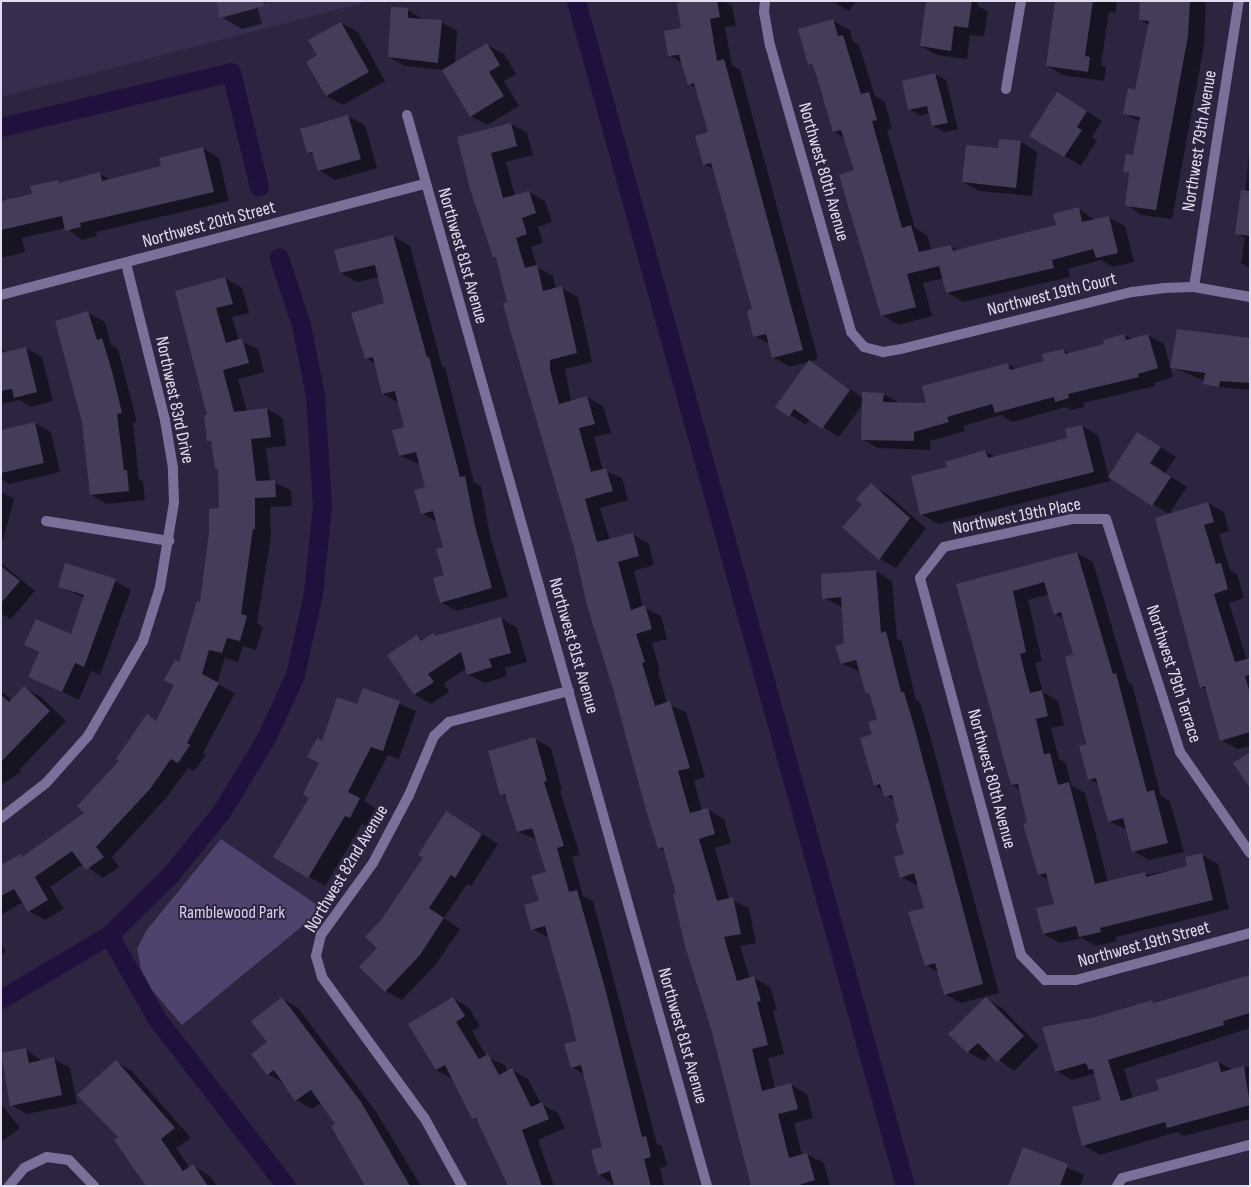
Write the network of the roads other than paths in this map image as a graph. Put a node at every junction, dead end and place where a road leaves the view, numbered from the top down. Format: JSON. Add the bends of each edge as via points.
{"nodes":[{"id":1,"x":765,"y":1,"type":"edge"},
{"id":2,"x":1021,"y":1,"type":"edge"},
{"id":3,"x":1239,"y":1,"type":"edge"},
{"id":4,"x":1006,"y":89,"type":"dead end"},
{"id":5,"x":407,"y":115,"type":"dead end"},
{"id":6,"x":424,"y":184,"type":"junction"},
{"id":7,"x":126,"y":264,"type":"junction"},
{"id":8,"x":1194,"y":286,"type":"junction"},
{"id":9,"x":1,"y":295,"type":"edge"},
{"id":10,"x":1250,"y":297,"type":"edge"},
{"id":11,"x":864,"y":347,"type":"joint"},
{"id":12,"x":1106,"y":519,"type":"joint"},
{"id":13,"x":46,"y":521,"type":"dead end"},
{"id":14,"x":169,"y":541,"type":"junction"},
{"id":15,"x":920,"y":578,"type":"joint"},
{"id":16,"x":569,"y":691,"type":"junction"},
{"id":17,"x":1,"y":818,"type":"edge"},
{"id":18,"x":1250,"y":853,"type":"edge"},
{"id":19,"x":1250,"y":933,"type":"edge"},
{"id":20,"x":1045,"y":980,"type":"joint"},
{"id":21,"x":1250,"y":1146,"type":"edge"},
{"id":22,"x":9,"y":1186,"type":"edge"},
{"id":23,"x":94,"y":1186,"type":"edge"},
{"id":24,"x":462,"y":1186,"type":"edge"},
{"id":25,"x":707,"y":1186,"type":"edge"},
{"id":26,"x":1116,"y":1186,"type":"edge"}],
"edges":[{"from":1,"to":11,"type":"street","name":"Northwest 80th Avenue","via":[[770,46],[848,323]]},
{"from":2,"to":4,"type":"street"},
{"from":3,"to":8,"type":"street","name":"Northwest 79th Avenue"},
{"from":5,"to":6,"type":"street","name":"Northwest 81st Avenue"},
{"from":6,"to":7,"type":"street","name":"Northwest 20th Street"},
{"from":6,"to":16,"type":"street","name":"Northwest 81st Avenue"},
{"from":7,"to":9,"type":"street","name":"Northwest 20th Street"},
{"from":7,"to":14,"type":"street","name":"Northwest 83rd Drive","via":[[174,468]]},
{"from":8,"to":10,"type":"street","name":"Northwest 19th Court"},
{"from":8,"to":11,"type":"street","name":"Northwest 19th Court","via":[[1132,292],[901,349],[883,352]]},
{"from":12,"to":15,"type":"street","name":"Northwest 19th Place","via":[[1072,519],[944,548]]},
{"from":12,"to":18,"type":"street","name":"Northwest 79th Terrace","via":[[1180,752]]},
{"from":13,"to":14,"type":"street"},
{"from":14,"to":17,"type":"street","name":"Northwest 83rd Drive","via":[[160,587],[143,641],[114,696],[88,736],[46,783]]},
{"from":15,"to":20,"type":"street","name":"Northwest 80th Avenue","via":[[1021,955]]},
{"from":16,"to":24,"type":"street","name":"Northwest 82nd Avenue","via":[[449,722],[434,736],[410,795],[373,864],[321,934],[316,956],[322,977],[425,1119]]},
{"from":16,"to":25,"type":"street","name":"Northwest 81st Avenue"},
{"from":19,"to":20,"type":"street","name":"Northwest 19th Street","via":[[1076,980]]},
{"from":21,"to":26,"type":"street","via":[[1122,1178]]},
{"from":22,"to":23,"type":"street","via":[[24,1168],[47,1157],[69,1160]]}]}
